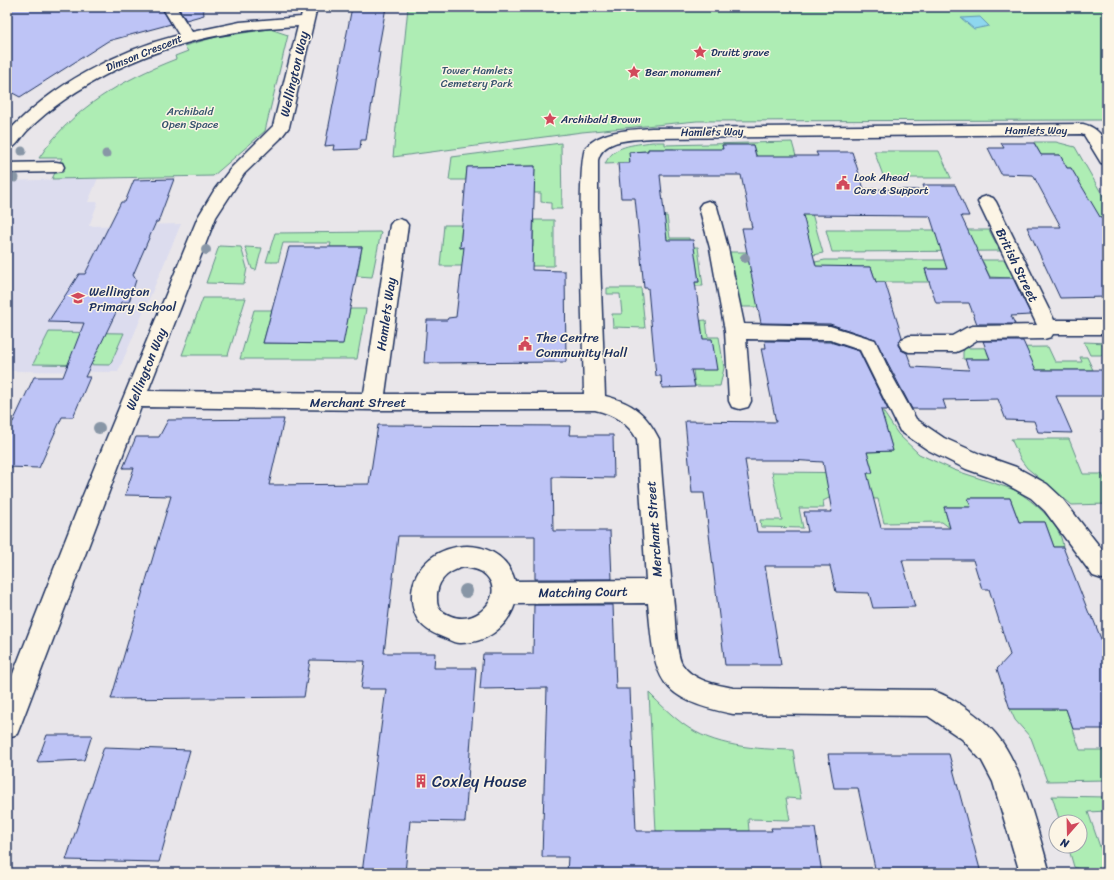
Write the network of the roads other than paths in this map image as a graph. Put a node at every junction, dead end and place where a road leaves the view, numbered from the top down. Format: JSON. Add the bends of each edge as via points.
{"nodes":[{"id":1,"x":169,"y":7,"type":"edge"},
{"id":2,"x":308,"y":14,"type":"edge"},
{"id":3,"x":187,"y":36,"type":"junction"},
{"id":4,"x":7,"y":144,"type":"edge"},
{"id":5,"x":1107,"y":159,"type":"edge"},
{"id":6,"x":56,"y":167,"type":"dead end"},
{"id":7,"x":7,"y":168,"type":"edge"},
{"id":8,"x":987,"y":202,"type":"dead end"},
{"id":9,"x":708,"y":207,"type":"dead end"},
{"id":10,"x":399,"y":225,"type":"dead end"},
{"id":11,"x":1107,"y":326,"type":"edge"},
{"id":12,"x":1048,"y":327,"type":"junction"},
{"id":13,"x":735,"y":331,"type":"junction"},
{"id":14,"x":909,"y":344,"type":"dead end"},
{"id":15,"x":134,"y":399,"type":"junction"},
{"id":16,"x":740,"y":401,"type":"dead end"},
{"id":17,"x":374,"y":402,"type":"junction"},
{"id":18,"x":595,"y":402,"type":"junction"},
{"id":19,"x":1105,"y":572,"type":"edge"},
{"id":20,"x":659,"y":591,"type":"junction"},
{"id":21,"x":506,"y":593,"type":"dead end"},
{"id":22,"x":7,"y":724,"type":"edge"},
{"id":23,"x":1035,"y":873,"type":"edge"}],
"edges":[{"from":1,"to":3,"type":"street"},
{"from":2,"to":3,"type":"street","name":"Dimson Crescent"},
{"from":2,"to":15,"type":"street","name":"Wellington Way","via":[[281,127],[234,175],[207,217]]},
{"from":3,"to":4,"type":"street","name":"Dimson Crescent","via":[[125,60],[79,83],[47,105]]},
{"from":5,"to":18,"type":"street","name":"Hamlets Way","via":[[1088,130],[1083,129],[660,133],[620,136],[602,143],[592,151],[590,160]]},
{"from":6,"to":7,"type":"street"},
{"from":8,"to":12,"type":"street","name":"British Street"},
{"from":9,"to":13,"type":"street","via":[[719,248]]},
{"from":10,"to":17,"type":"street","name":"Hamlets Way"},
{"from":11,"to":12,"type":"street"},
{"from":12,"to":14,"type":"street","via":[[1044,332],[973,333],[956,344]]},
{"from":13,"to":16,"type":"street"},
{"from":13,"to":19,"type":"street","via":[[830,333],[868,345],[908,425],[936,444],[1008,474],[1039,491],[1053,504]]},
{"from":15,"to":17,"type":"street","name":"Merchant Street"},
{"from":15,"to":22,"type":"street","name":"Wellington Way","via":[[92,500]]},
{"from":17,"to":18,"type":"street","name":"Merchant Street"},
{"from":18,"to":20,"type":"street","name":"Merchant Street","via":[[609,404],[628,414],[643,429],[648,439]]},
{"from":20,"to":21,"type":"street","name":"Matching Court"},
{"from":20,"to":23,"type":"street","name":"Merchant Street","via":[[663,636],[671,670],[686,685],[706,696],[734,701],[932,703],[972,729],[992,751],[1006,777]]}]}
